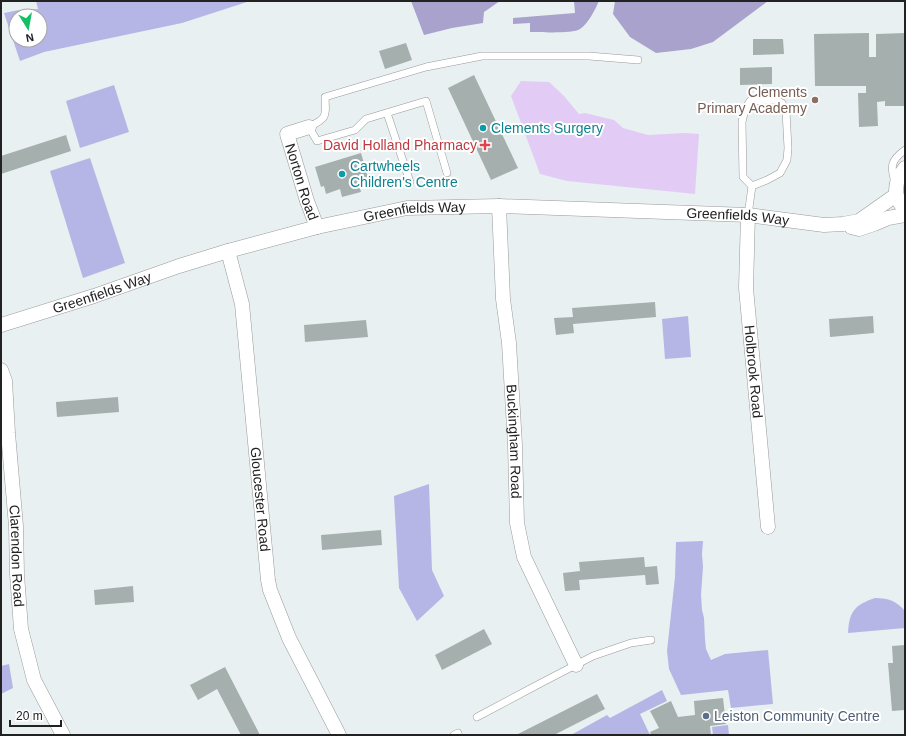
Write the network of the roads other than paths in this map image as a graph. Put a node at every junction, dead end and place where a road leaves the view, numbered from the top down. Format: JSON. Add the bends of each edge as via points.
{"nodes":[{"id":1,"x":638,"y":60,"type":"dead end"},
{"id":2,"x":388,"y":113,"type":"junction"},
{"id":3,"x":308,"y":127,"type":"junction"},
{"id":4,"x":905,"y":150,"type":"edge"},
{"id":5,"x":905,"y":168,"type":"edge"},
{"id":6,"x":447,"y":173,"type":"dead end"},
{"id":7,"x":410,"y":182,"type":"dead end"},
{"id":8,"x":752,"y":186,"type":"junction"},
{"id":9,"x":896,"y":190,"type":"junction"},
{"id":10,"x":499,"y":206,"type":"junction"},
{"id":11,"x":905,"y":210,"type":"edge"},
{"id":12,"x":748,"y":215,"type":"junction"},
{"id":13,"x":905,"y":215,"type":"edge"},
{"id":14,"x":843,"y":224,"type":"junction"},
{"id":15,"x":317,"y":227,"type":"junction"},
{"id":16,"x":228,"y":251,"type":"junction"},
{"id":17,"x":1,"y":325,"type":"edge"},
{"id":18,"x":1,"y":370,"type":"edge"},
{"id":19,"x":768,"y":527,"type":"dead end"},
{"id":20,"x":651,"y":640,"type":"dead end"},
{"id":21,"x":576,"y":665,"type":"junction"},
{"id":22,"x":477,"y":717,"type":"dead end"},
{"id":23,"x":63,"y":735,"type":"edge"},
{"id":24,"x":339,"y":735,"type":"edge"}],
"edges":[{"from":1,"to":3,"type":"lane","via":[[589,56],[482,56],[426,67],[325,97],[326,112],[322,121]]},
{"from":2,"to":3,"type":"lane","via":[[366,120],[355,130],[317,141]]},
{"from":2,"to":6,"type":"lane","via":[[426,101]]},
{"from":2,"to":7,"type":"lane"},
{"from":3,"to":15,"type":"street","name":"Norton Road","via":[[287,134]]},
{"from":4,"to":9,"type":"lane","via":[[896,156],[892,165]]},
{"from":5,"to":9,"type":"street","via":[[899,177]]},
{"from":8,"to":8,"type":"lane","via":[[780,172],[787,160],[786,111],[782,103],[775,100],[750,101],[745,109],[742,122],[744,177]]},
{"from":8,"to":12,"type":"lane"},
{"from":9,"to":11,"type":"street","via":[[899,202]]},
{"from":9,"to":14,"type":"street","name":"Greenfields Way","via":[[859,221]]},
{"from":10,"to":12,"type":"street","name":"Greenfields Way"},
{"from":10,"to":15,"type":"street","name":"Greenfields Way","via":[[407,208]]},
{"from":10,"to":21,"type":"street","name":"Buckingham Road","via":[[503,299],[509,343],[513,410],[517,523],[524,557]]},
{"from":12,"to":14,"type":"street","name":"Greenfields Way","via":[[824,225]]},
{"from":12,"to":19,"type":"street","name":"Holbrook Road","via":[[746,288]]},
{"from":13,"to":14,"type":"street","name":"Greenfields Way","via":[[858,229]]},
{"from":15,"to":16,"type":"street","name":"Greenfields Way"},
{"from":16,"to":17,"type":"street","name":"Greenfields Way"},
{"from":16,"to":24,"type":"street","name":"Gloucester Road","via":[[242,304],[270,590],[289,638]]},
{"from":18,"to":23,"type":"street","name":"Clarendon Road","via":[[5,381],[22,629],[34,680]]},
{"from":20,"to":21,"type":"lane","via":[[631,643],[593,656]]},
{"from":21,"to":22,"type":"lane"}]}
